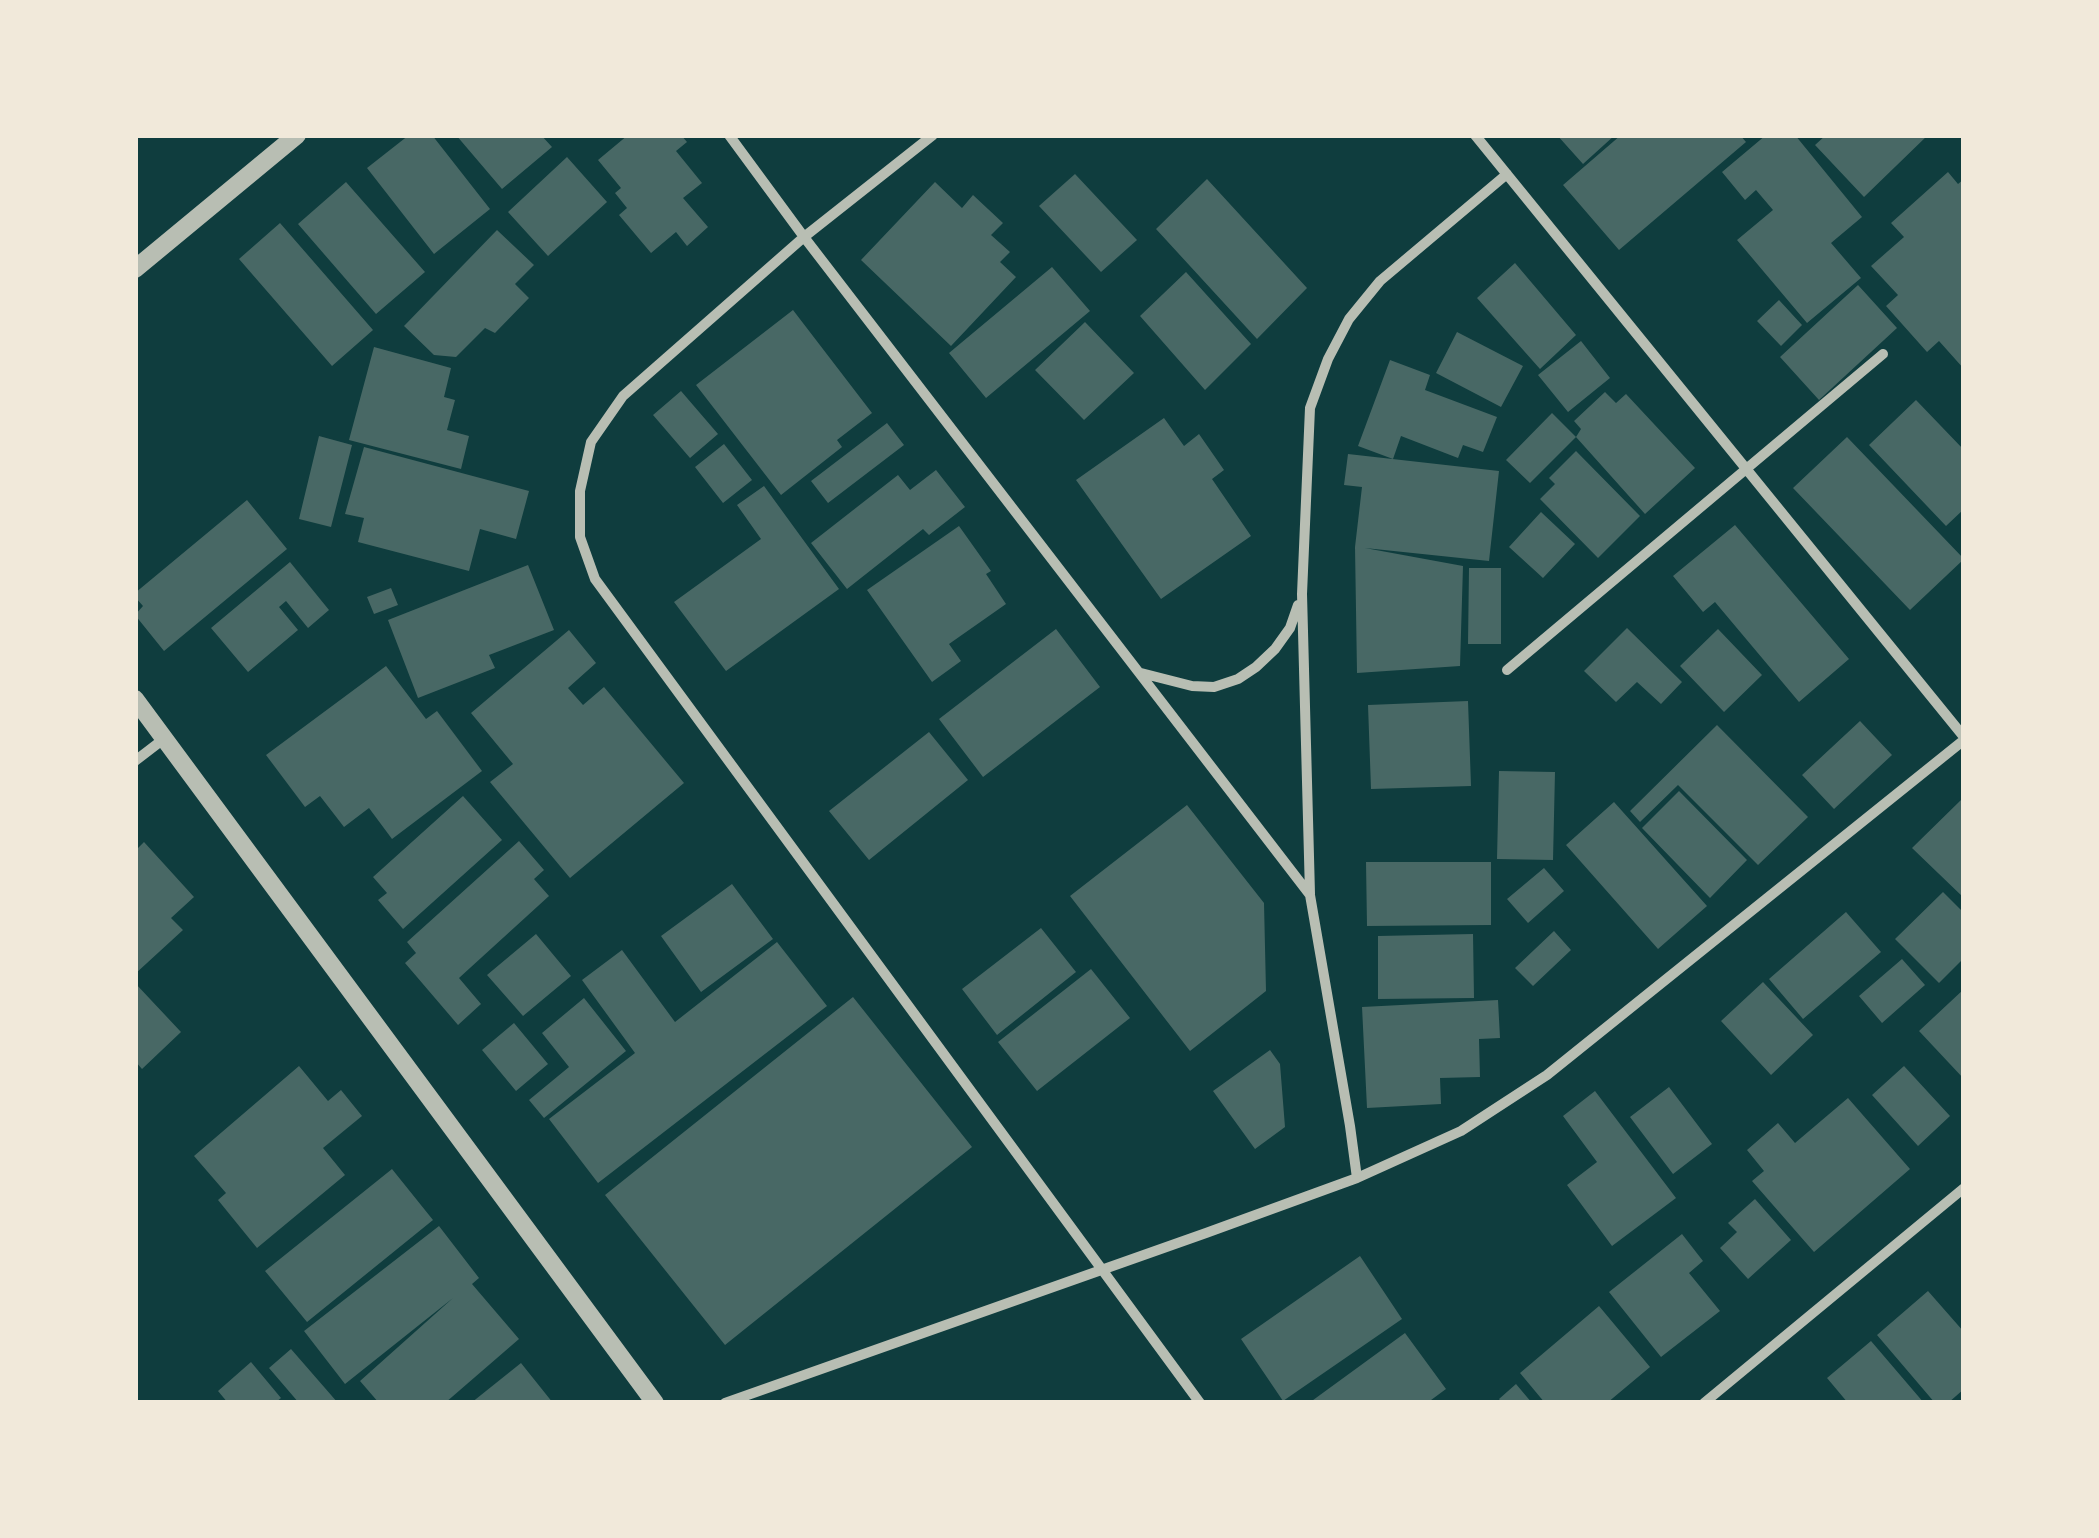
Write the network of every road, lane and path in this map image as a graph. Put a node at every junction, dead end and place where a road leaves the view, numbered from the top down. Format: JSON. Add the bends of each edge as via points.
{"nodes":[{"id":1,"x":297,"y":135,"type":"edge"},
{"id":2,"x":729,"y":135,"type":"edge"},
{"id":3,"x":933,"y":135,"type":"edge"},
{"id":4,"x":1475,"y":135,"type":"edge"},
{"id":5,"x":1507,"y":174,"type":"junction"},
{"id":6,"x":804,"y":237,"type":"junction"},
{"id":7,"x":135,"y":269,"type":"edge"},
{"id":8,"x":1883,"y":354,"type":"dead end"},
{"id":9,"x":1746,"y":469,"type":"junction"},
{"id":10,"x":1302,"y":594,"type":"junction"},
{"id":11,"x":1507,"y":670,"type":"dead end"},
{"id":12,"x":1141,"y":673,"type":"junction"},
{"id":13,"x":135,"y":699,"type":"edge"},
{"id":14,"x":165,"y":738,"type":"junction"},
{"id":15,"x":1964,"y":738,"type":"edge"},
{"id":16,"x":135,"y":761,"type":"edge"},
{"id":17,"x":1310,"y":894,"type":"junction"},
{"id":18,"x":1356,"y":1178,"type":"junction"},
{"id":19,"x":1964,"y":1188,"type":"edge"},
{"id":20,"x":1102,"y":1270,"type":"junction"},
{"id":21,"x":655,"y":1403,"type":"edge"},
{"id":22,"x":726,"y":1403,"type":"edge"},
{"id":23,"x":1200,"y":1403,"type":"edge"},
{"id":24,"x":1704,"y":1403,"type":"edge"}],
"edges":[{"from":1,"to":7,"type":"street"},
{"from":2,"to":6,"type":"street"},
{"from":3,"to":6,"type":"street"},
{"from":4,"to":5,"type":"street"},
{"from":5,"to":9,"type":"street"},
{"from":5,"to":10,"type":"street","via":[[1380,281],[1328,359],[1310,408]]},
{"from":6,"to":12,"type":"street"},
{"from":6,"to":20,"type":"street","via":[[622,396],[592,442],[580,491],[580,537],[595,579]]},
{"from":8,"to":9,"type":"street"},
{"from":9,"to":11,"type":"street"},
{"from":9,"to":15,"type":"street"},
{"from":10,"to":12,"type":"street","via":[[1275,649],[1238,679],[1192,686]]},
{"from":10,"to":17,"type":"street"},
{"from":12,"to":17,"type":"street"},
{"from":13,"to":14,"type":"street"},
{"from":14,"to":16,"type":"street"},
{"from":14,"to":21,"type":"street"},
{"from":15,"to":18,"type":"street","via":[[1547,1075],[1461,1131]]},
{"from":17,"to":18,"type":"street"},
{"from":18,"to":20,"type":"street"},
{"from":19,"to":24,"type":"street"},
{"from":20,"to":22,"type":"street"},
{"from":20,"to":23,"type":"street"}]}
